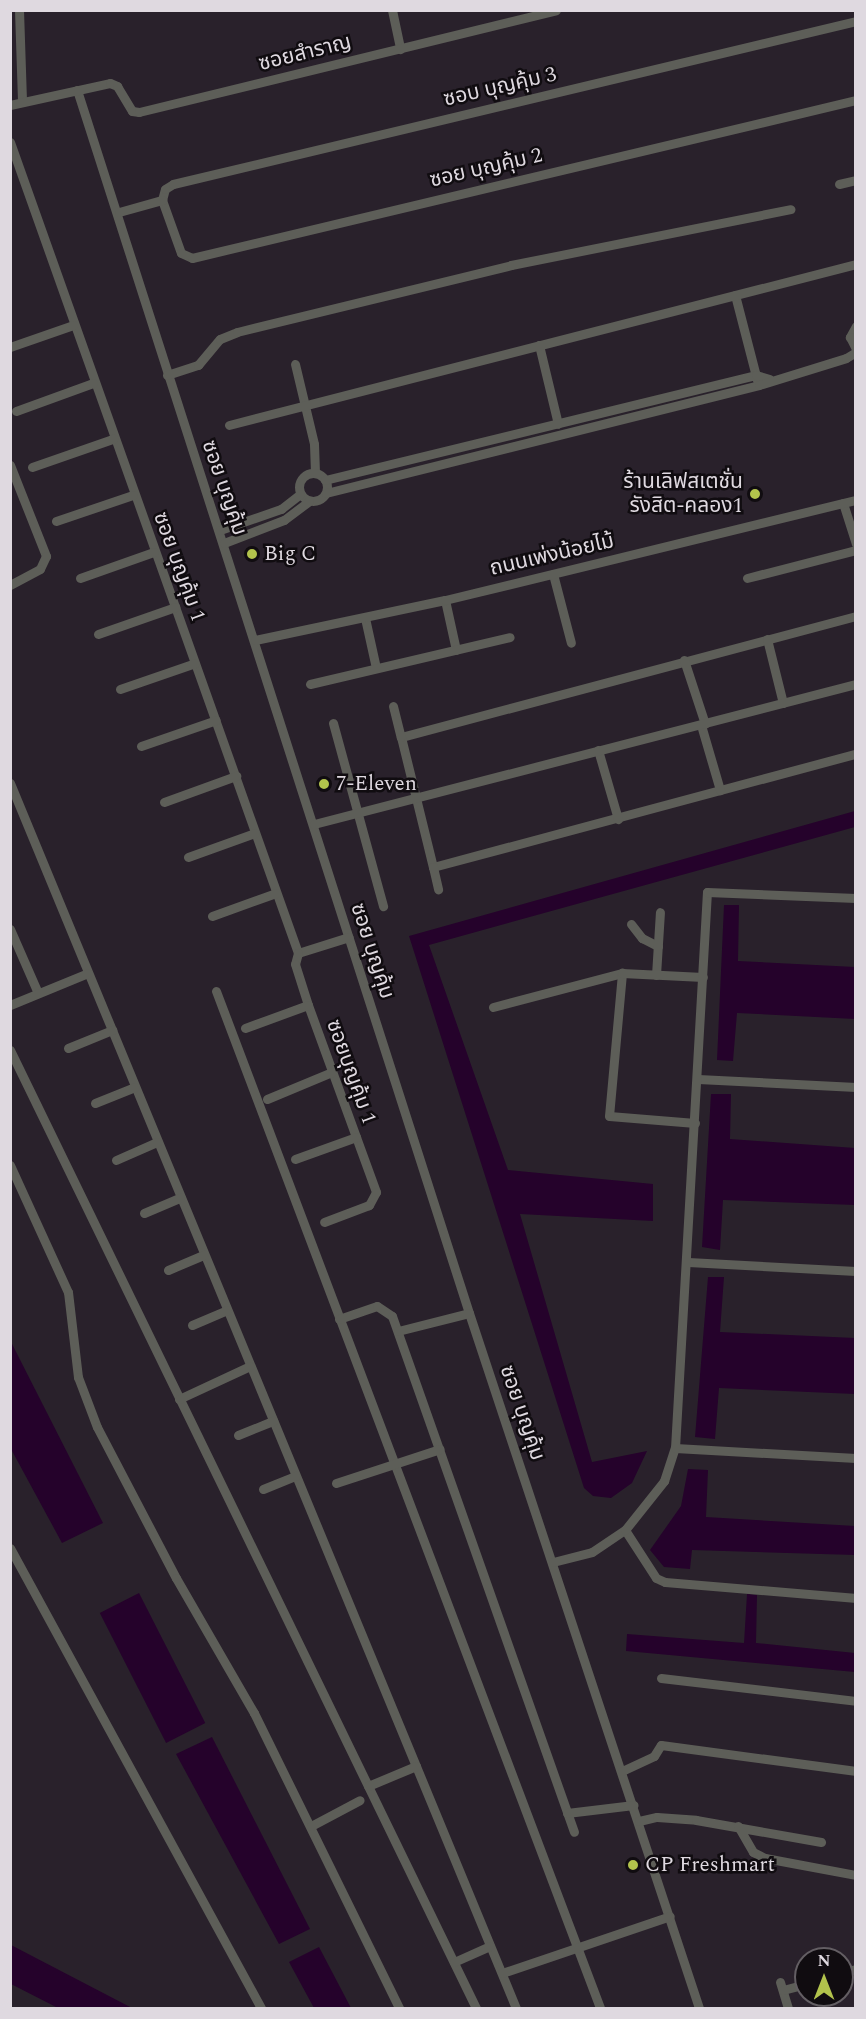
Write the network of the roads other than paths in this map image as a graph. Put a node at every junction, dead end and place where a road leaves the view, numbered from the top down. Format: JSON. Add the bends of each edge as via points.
{"nodes":[{"id":1,"x":392,"y":10,"type":"edge"},
{"id":2,"x":556,"y":10,"type":"edge"},
{"id":3,"x":16,"y":15,"type":"edge"},
{"id":4,"x":855,"y":21,"type":"edge"},
{"id":5,"x":400,"y":48,"type":"junction"},
{"id":6,"x":77,"y":90,"type":"junction"},
{"id":7,"x":855,"y":100,"type":"edge"},
{"id":8,"x":22,"y":102,"type":"junction"},
{"id":9,"x":10,"y":105,"type":"edge"},
{"id":10,"x":10,"y":142,"type":"edge"},
{"id":11,"x":855,"y":180,"type":"edge"},
{"id":12,"x":838,"y":184,"type":"dead end"},
{"id":13,"x":162,"y":200,"type":"junction"},
{"id":14,"x":790,"y":209,"type":"dead end"},
{"id":15,"x":119,"y":212,"type":"junction"},
{"id":16,"x":855,"y":264,"type":"edge"},
{"id":17,"x":735,"y":295,"type":"junction"},
{"id":18,"x":73,"y":325,"type":"junction"},
{"id":19,"x":855,"y":326,"type":"edge"},
{"id":20,"x":539,"y":345,"type":"junction"},
{"id":21,"x":10,"y":348,"type":"edge"},
{"id":22,"x":855,"y":351,"type":"edge"},
{"id":23,"x":295,"y":364,"type":"dead end"},
{"id":24,"x":167,"y":375,"type":"junction"},
{"id":25,"x":757,"y":380,"type":"junction"},
{"id":26,"x":93,"y":383,"type":"junction"},
{"id":27,"x":306,"y":406,"type":"junction"},
{"id":28,"x":16,"y":411,"type":"dead end"},
{"id":29,"x":558,"y":424,"type":"junction"},
{"id":30,"x":229,"y":425,"type":"dead end"},
{"id":31,"x":113,"y":439,"type":"junction"},
{"id":32,"x":10,"y":465,"type":"edge"},
{"id":33,"x":32,"y":467,"type":"dead end"},
{"id":34,"x":315,"y":473,"type":"junction"},
{"id":35,"x":325,"y":480,"type":"junction"},
{"id":36,"x":326,"y":493,"type":"junction"},
{"id":37,"x":300,"y":494,"type":"junction"},
{"id":38,"x":133,"y":495,"type":"junction"},
{"id":39,"x":855,"y":500,"type":"edge"},
{"id":40,"x":309,"y":501,"type":"junction"},
{"id":41,"x":843,"y":503,"type":"junction"},
{"id":42,"x":56,"y":521,"type":"dead end"},
{"id":43,"x":220,"y":531,"type":"junction"},
{"id":44,"x":224,"y":543,"type":"junction"},
{"id":45,"x":855,"y":543,"type":"edge"},
{"id":46,"x":855,"y":550,"type":"edge"},
{"id":47,"x":154,"y":552,"type":"junction"},
{"id":48,"x":554,"y":574,"type":"junction"},
{"id":49,"x":80,"y":578,"type":"dead end"},
{"id":50,"x":747,"y":578,"type":"dead end"},
{"id":51,"x":10,"y":585,"type":"edge"},
{"id":52,"x":445,"y":600,"type":"junction"},
{"id":53,"x":175,"y":607,"type":"junction"},
{"id":54,"x":855,"y":616,"type":"edge"},
{"id":55,"x":365,"y":618,"type":"junction"},
{"id":56,"x":98,"y":634,"type":"dead end"},
{"id":57,"x":510,"y":637,"type":"dead end"},
{"id":58,"x":767,"y":639,"type":"junction"},
{"id":59,"x":255,"y":640,"type":"junction"},
{"id":60,"x":571,"y":644,"type":"dead end"},
{"id":61,"x":456,"y":650,"type":"junction"},
{"id":62,"x":684,"y":660,"type":"junction"},
{"id":63,"x":195,"y":663,"type":"junction"},
{"id":64,"x":376,"y":668,"type":"junction"},
{"id":65,"x":310,"y":684,"type":"dead end"},
{"id":66,"x":855,"y":684,"type":"edge"},
{"id":67,"x":120,"y":689,"type":"dead end"},
{"id":68,"x":783,"y":703,"type":"junction"},
{"id":69,"x":393,"y":706,"type":"dead end"},
{"id":70,"x":216,"y":720,"type":"junction"},
{"id":71,"x":333,"y":723,"type":"dead end"},
{"id":72,"x":703,"y":725,"type":"junction"},
{"id":73,"x":401,"y":737,"type":"junction"},
{"id":74,"x":141,"y":746,"type":"dead end"},
{"id":75,"x":598,"y":750,"type":"junction"},
{"id":76,"x":855,"y":754,"type":"edge"},
{"id":77,"x":236,"y":776,"type":"junction"},
{"id":78,"x":10,"y":783,"type":"edge"},
{"id":79,"x":720,"y":790,"type":"junction"},
{"id":80,"x":415,"y":797,"type":"junction"},
{"id":81,"x":164,"y":802,"type":"dead end"},
{"id":82,"x":356,"y":811,"type":"junction"},
{"id":83,"x":618,"y":819,"type":"junction"},
{"id":84,"x":314,"y":824,"type":"junction"},
{"id":85,"x":255,"y":833,"type":"junction"},
{"id":86,"x":188,"y":857,"type":"dead end"},
{"id":87,"x":433,"y":867,"type":"junction"},
{"id":88,"x":438,"y":889,"type":"dead end"},
{"id":89,"x":276,"y":893,"type":"junction"},
{"id":90,"x":855,"y":898,"type":"edge"},
{"id":91,"x":383,"y":906,"type":"dead end"},
{"id":92,"x":660,"y":912,"type":"dead end"},
{"id":93,"x":212,"y":916,"type":"dead end"},
{"id":94,"x":631,"y":924,"type":"dead end"},
{"id":95,"x":10,"y":929,"type":"edge"},
{"id":96,"x":349,"y":937,"type":"junction"},
{"id":97,"x":658,"y":946,"type":"junction"},
{"id":98,"x":298,"y":953,"type":"junction"},
{"id":99,"x":88,"y":973,"type":"junction"},
{"id":100,"x":622,"y":973,"type":"junction"},
{"id":101,"x":656,"y":975,"type":"junction"},
{"id":102,"x":703,"y":977,"type":"junction"},
{"id":103,"x":216,"y":991,"type":"dead end"},
{"id":104,"x":38,"y":993,"type":"junction"},
{"id":105,"x":10,"y":1005,"type":"edge"},
{"id":106,"x":308,"y":1005,"type":"junction"},
{"id":107,"x":493,"y":1007,"type":"dead end"},
{"id":108,"x":245,"y":1028,"type":"dead end"},
{"id":109,"x":112,"y":1030,"type":"junction"},
{"id":110,"x":68,"y":1048,"type":"dead end"},
{"id":111,"x":10,"y":1050,"type":"edge"},
{"id":112,"x":332,"y":1072,"type":"junction"},
{"id":113,"x":698,"y":1079,"type":"junction"},
{"id":114,"x":135,"y":1087,"type":"junction"},
{"id":115,"x":855,"y":1087,"type":"edge"},
{"id":116,"x":267,"y":1099,"type":"dead end"},
{"id":117,"x":96,"y":1103,"type":"dead end"},
{"id":118,"x":695,"y":1123,"type":"junction"},
{"id":119,"x":356,"y":1137,"type":"junction"},
{"id":120,"x":157,"y":1142,"type":"junction"},
{"id":121,"x":295,"y":1158,"type":"dead end"},
{"id":122,"x":116,"y":1160,"type":"dead end"},
{"id":123,"x":10,"y":1164,"type":"edge"},
{"id":124,"x":180,"y":1198,"type":"junction"},
{"id":125,"x":144,"y":1214,"type":"dead end"},
{"id":126,"x":324,"y":1222,"type":"dead end"},
{"id":127,"x":204,"y":1256,"type":"junction"},
{"id":128,"x":688,"y":1262,"type":"junction"},
{"id":129,"x":168,"y":1270,"type":"dead end"},
{"id":130,"x":855,"y":1271,"type":"edge"},
{"id":131,"x":227,"y":1310,"type":"junction"},
{"id":132,"x":469,"y":1313,"type":"junction"},
{"id":133,"x":339,"y":1319,"type":"junction"},
{"id":134,"x":192,"y":1325,"type":"dead end"},
{"id":135,"x":398,"y":1331,"type":"junction"},
{"id":136,"x":250,"y":1366,"type":"junction"},
{"id":137,"x":179,"y":1398,"type":"junction"},
{"id":138,"x":273,"y":1421,"type":"junction"},
{"id":139,"x":238,"y":1435,"type":"dead end"},
{"id":140,"x":675,"y":1448,"type":"junction"},
{"id":141,"x":440,"y":1449,"type":"junction"},
{"id":142,"x":855,"y":1458,"type":"edge"},
{"id":143,"x":394,"y":1467,"type":"junction"},
{"id":144,"x":296,"y":1476,"type":"junction"},
{"id":145,"x":336,"y":1483,"type":"dead end"},
{"id":146,"x":263,"y":1489,"type":"dead end"},
{"id":147,"x":625,"y":1530,"type":"junction"},
{"id":148,"x":10,"y":1548,"type":"edge"},
{"id":149,"x":553,"y":1562,"type":"junction"},
{"id":150,"x":855,"y":1598,"type":"edge"},
{"id":151,"x":660,"y":1678,"type":"dead end"},
{"id":152,"x":855,"y":1701,"type":"edge"},
{"id":153,"x":416,"y":1766,"type":"junction"},
{"id":154,"x":622,"y":1771,"type":"junction"},
{"id":155,"x":855,"y":1771,"type":"edge"},
{"id":156,"x":368,"y":1786,"type":"junction"},
{"id":157,"x":360,"y":1800,"type":"dead end"},
{"id":158,"x":634,"y":1805,"type":"junction"},
{"id":159,"x":567,"y":1813,"type":"junction"},
{"id":160,"x":639,"y":1821,"type":"junction"},
{"id":161,"x":311,"y":1826,"type":"junction"},
{"id":162,"x":738,"y":1826,"type":"junction"},
{"id":163,"x":574,"y":1832,"type":"dead end"},
{"id":164,"x":821,"y":1842,"type":"dead end"},
{"id":165,"x":855,"y":1875,"type":"edge"},
{"id":166,"x":670,"y":1916,"type":"junction"},
{"id":167,"x":490,"y":1946,"type":"junction"},
{"id":168,"x":578,"y":1947,"type":"junction"},
{"id":169,"x":454,"y":1962,"type":"junction"},
{"id":170,"x":502,"y":1973,"type":"junction"},
{"id":171,"x":794,"y":1985,"type":"edge"},
{"id":172,"x":261,"y":2008,"type":"edge"},
{"id":173,"x":399,"y":2008,"type":"edge"},
{"id":174,"x":476,"y":2008,"type":"edge"},
{"id":175,"x":516,"y":2008,"type":"edge"},
{"id":176,"x":600,"y":2008,"type":"edge"},
{"id":177,"x":699,"y":2008,"type":"edge"},
{"id":178,"x":788,"y":2008,"type":"edge"}],
"edges":[{"from":1,"to":5,"type":"street"},
{"from":2,"to":5,"type":"street","name":"ซอยสำราญ"},
{"from":3,"to":8,"type":"street"},
{"from":4,"to":13,"type":"street","name":"ซอบ บุญคุ้ม 3","via":[[173,184],[165,189]]},
{"from":5,"to":6,"type":"street","name":"ซอยสำราญ","via":[[140,112],[132,111],[115,84]]},
{"from":6,"to":8,"type":"street"},
{"from":6,"to":15,"type":"street","name":"ซอย บุญคุ้ม"},
{"from":7,"to":13,"type":"street","name":"ซอย บุญคุ้ม 2","via":[[192,258],[183,256]]},
{"from":8,"to":9,"type":"street"},
{"from":10,"to":18,"type":"street","name":"ซอย บุญคุ้ม 1"},
{"from":11,"to":12,"type":"street"},
{"from":13,"to":15,"type":"street"},
{"from":14,"to":24,"type":"street","via":[[511,265],[237,332],[220,339],[198,365]]},
{"from":15,"to":24,"type":"street","name":"ซอย บุญคุ้ม"},
{"from":16,"to":17,"type":"street"},
{"from":17,"to":20,"type":"street"},
{"from":17,"to":25,"type":"street"},
{"from":18,"to":21,"type":"street"},
{"from":18,"to":26,"type":"street","name":"ซอย บุญคุ้ม 1"},
{"from":19,"to":22,"type":"street","via":[[850,338]]},
{"from":20,"to":27,"type":"street"},
{"from":20,"to":29,"type":"street"},
{"from":22,"to":25,"type":"street","via":[[846,358]]},
{"from":23,"to":27,"type":"street"},
{"from":24,"to":43,"type":"street","name":"ซอย บุญคุ้ม"},
{"from":25,"to":29,"type":"street"},
{"from":25,"to":36,"type":"street"},
{"from":26,"to":28,"type":"street"},
{"from":26,"to":31,"type":"street","name":"ซอย บุญคุ้ม 1"},
{"from":27,"to":30,"type":"street"},
{"from":27,"to":34,"type":"street"},
{"from":29,"to":35,"type":"street"},
{"from":31,"to":33,"type":"street"},
{"from":31,"to":38,"type":"street","name":"ซอย บุญคุ้ม 1"},
{"from":32,"to":51,"type":"street","via":[[46,561]]},
{"from":34,"to":35,"type":"street"},
{"from":34,"to":37,"type":"street","via":[[302,477]]},
{"from":35,"to":36,"type":"street"},
{"from":36,"to":40,"type":"street","via":[[321,499]]},
{"from":37,"to":40,"type":"street"},
{"from":37,"to":43,"type":"street","via":[[281,509]]},
{"from":38,"to":42,"type":"street"},
{"from":38,"to":47,"type":"street","name":"ซอย บุญคุ้ม 1"},
{"from":39,"to":41,"type":"street","name":"ถนนเพ่งน้อยไม้"},
{"from":40,"to":44,"type":"street","via":[[285,520]]},
{"from":41,"to":45,"type":"street"},
{"from":41,"to":48,"type":"street","name":"ถนนเพ่งน้อยไม้"},
{"from":43,"to":44,"type":"street","name":"ซอย บุญคุ้ม"},
{"from":44,"to":59,"type":"street","name":"ซอย บุญคุ้ม"},
{"from":46,"to":50,"type":"street"},
{"from":47,"to":49,"type":"street"},
{"from":47,"to":53,"type":"street","name":"ซอย บุญคุ้ม 1"},
{"from":48,"to":52,"type":"street","name":"ถนนเพ่งน้อยไม้"},
{"from":48,"to":60,"type":"street"},
{"from":52,"to":55,"type":"street","name":"ถนนเพ่งน้อยไม้"},
{"from":52,"to":61,"type":"street"},
{"from":53,"to":56,"type":"street"},
{"from":53,"to":63,"type":"street","name":"ซอย บุญคุ้ม 1"},
{"from":54,"to":58,"type":"street"},
{"from":55,"to":59,"type":"street","name":"ถนนเพ่งน้อยไม้"},
{"from":55,"to":64,"type":"street"},
{"from":57,"to":61,"type":"street"},
{"from":58,"to":62,"type":"street"},
{"from":58,"to":68,"type":"street"},
{"from":59,"to":84,"type":"street","name":"ซอย บุญคุ้ม"},
{"from":61,"to":64,"type":"street"},
{"from":62,"to":72,"type":"street"},
{"from":62,"to":73,"type":"street"},
{"from":63,"to":67,"type":"street"},
{"from":63,"to":70,"type":"street","name":"ซอย บุญคุ้ม 1"},
{"from":64,"to":65,"type":"street"},
{"from":66,"to":68,"type":"street"},
{"from":68,"to":72,"type":"street"},
{"from":69,"to":73,"type":"street"},
{"from":70,"to":74,"type":"street"},
{"from":70,"to":77,"type":"street","name":"ซอย บุญคุ้ม 1"},
{"from":71,"to":82,"type":"street"},
{"from":72,"to":75,"type":"street"},
{"from":72,"to":79,"type":"street"},
{"from":73,"to":80,"type":"street"},
{"from":75,"to":80,"type":"street"},
{"from":75,"to":83,"type":"street"},
{"from":76,"to":79,"type":"street"},
{"from":77,"to":81,"type":"street"},
{"from":77,"to":85,"type":"street","name":"ซอย บุญคุ้ม 1"},
{"from":78,"to":99,"type":"street"},
{"from":79,"to":83,"type":"street"},
{"from":80,"to":82,"type":"street"},
{"from":80,"to":87,"type":"street"},
{"from":82,"to":84,"type":"street"},
{"from":82,"to":91,"type":"street"},
{"from":83,"to":87,"type":"street"},
{"from":84,"to":96,"type":"street","name":"ซอย บุญคุ้ม"},
{"from":85,"to":86,"type":"street"},
{"from":85,"to":89,"type":"street","name":"ซอย บุญคุ้ม 1"},
{"from":87,"to":88,"type":"street"},
{"from":89,"to":93,"type":"street"},
{"from":89,"to":98,"type":"street","name":"ซอย บุญคุ้ม 1"},
{"from":90,"to":102,"type":"street","via":[[709,890]]},
{"from":92,"to":97,"type":"street"},
{"from":94,"to":97,"type":"street","via":[[642,938]]},
{"from":95,"to":104,"type":"street"},
{"from":96,"to":98,"type":"street"},
{"from":96,"to":132,"type":"street","name":"ซอย บุญคุ้ม"},
{"from":97,"to":101,"type":"street"},
{"from":98,"to":106,"type":"street","name":"ซอยบุญคุ้ม 1","via":[[295,964]]},
{"from":99,"to":104,"type":"street"},
{"from":99,"to":109,"type":"street"},
{"from":100,"to":101,"type":"street"},
{"from":100,"to":107,"type":"street"},
{"from":100,"to":118,"type":"street","via":[[609,1116]]},
{"from":101,"to":102,"type":"street"},
{"from":102,"to":113,"type":"street"},
{"from":103,"to":133,"type":"street"},
{"from":104,"to":105,"type":"street"},
{"from":106,"to":108,"type":"street"},
{"from":106,"to":112,"type":"street","name":"ซอยบุญคุ้ม 1"},
{"from":109,"to":110,"type":"street"},
{"from":109,"to":114,"type":"street"},
{"from":111,"to":137,"type":"street"},
{"from":112,"to":116,"type":"street"},
{"from":112,"to":119,"type":"street","name":"ซอยบุญคุ้ม 1"},
{"from":113,"to":115,"type":"street"},
{"from":113,"to":118,"type":"street"},
{"from":114,"to":117,"type":"street"},
{"from":114,"to":120,"type":"street"},
{"from":118,"to":128,"type":"street"},
{"from":119,"to":121,"type":"street"},
{"from":119,"to":126,"type":"street","name":"ซอยบุญคุ้ม 1","via":[[376,1192],[369,1205]]},
{"from":120,"to":122,"type":"street"},
{"from":120,"to":124,"type":"street"},
{"from":123,"to":161,"type":"street","via":[[68,1292],[82,1395],[113,1461],[254,1713]]},
{"from":124,"to":125,"type":"street"},
{"from":124,"to":127,"type":"street"},
{"from":127,"to":129,"type":"street"},
{"from":127,"to":131,"type":"street"},
{"from":128,"to":130,"type":"street"},
{"from":128,"to":140,"type":"street"},
{"from":131,"to":134,"type":"street"},
{"from":131,"to":136,"type":"street"},
{"from":132,"to":135,"type":"street"},
{"from":132,"to":149,"type":"street","name":"ซอย บุญคุ้ม"},
{"from":133,"to":135,"type":"street","via":[[369,1307],[383,1307]]},
{"from":133,"to":143,"type":"street"},
{"from":135,"to":141,"type":"street"},
{"from":136,"to":137,"type":"street"},
{"from":136,"to":138,"type":"street"},
{"from":137,"to":156,"type":"street"},
{"from":138,"to":139,"type":"street"},
{"from":138,"to":144,"type":"street"},
{"from":140,"to":142,"type":"street"},
{"from":140,"to":147,"type":"street","via":[[664,1481]]},
{"from":141,"to":143,"type":"street"},
{"from":141,"to":159,"type":"street"},
{"from":143,"to":145,"type":"street"},
{"from":143,"to":168,"type":"street"},
{"from":144,"to":146,"type":"street"},
{"from":144,"to":153,"type":"street"},
{"from":147,"to":149,"type":"street","via":[[592,1551]]},
{"from":147,"to":150,"type":"street","via":[[656,1578]]},
{"from":148,"to":172,"type":"street"},
{"from":149,"to":154,"type":"street","name":"ซอย บุญคุ้ม"},
{"from":151,"to":152,"type":"street"},
{"from":153,"to":156,"type":"street"},
{"from":153,"to":167,"type":"street"},
{"from":154,"to":155,"type":"street","via":[[654,1756],[661,1744]]},
{"from":154,"to":158,"type":"street","name":"ซอย บุญคุ้ม"},
{"from":156,"to":169,"type":"street"},
{"from":157,"to":161,"type":"street"},
{"from":158,"to":159,"type":"street"},
{"from":158,"to":160,"type":"street","name":"ซอย บุญคุ้ม"},
{"from":159,"to":163,"type":"street"},
{"from":160,"to":162,"type":"street","via":[[675,1817]]},
{"from":160,"to":166,"type":"street","name":"ซอย บุญคุ้ม"},
{"from":161,"to":173,"type":"street"},
{"from":162,"to":164,"type":"street"},
{"from":162,"to":165,"type":"street","via":[[753,1852],[765,1858]]},
{"from":166,"to":168,"type":"street"},
{"from":166,"to":177,"type":"street","name":"ซอย บุญคุ้ม"},
{"from":167,"to":169,"type":"street"},
{"from":167,"to":170,"type":"street"},
{"from":168,"to":170,"type":"street"},
{"from":168,"to":176,"type":"street"},
{"from":169,"to":174,"type":"street"},
{"from":170,"to":175,"type":"street"},
{"from":171,"to":178,"type":"street","via":[[781,1986]]}]}
